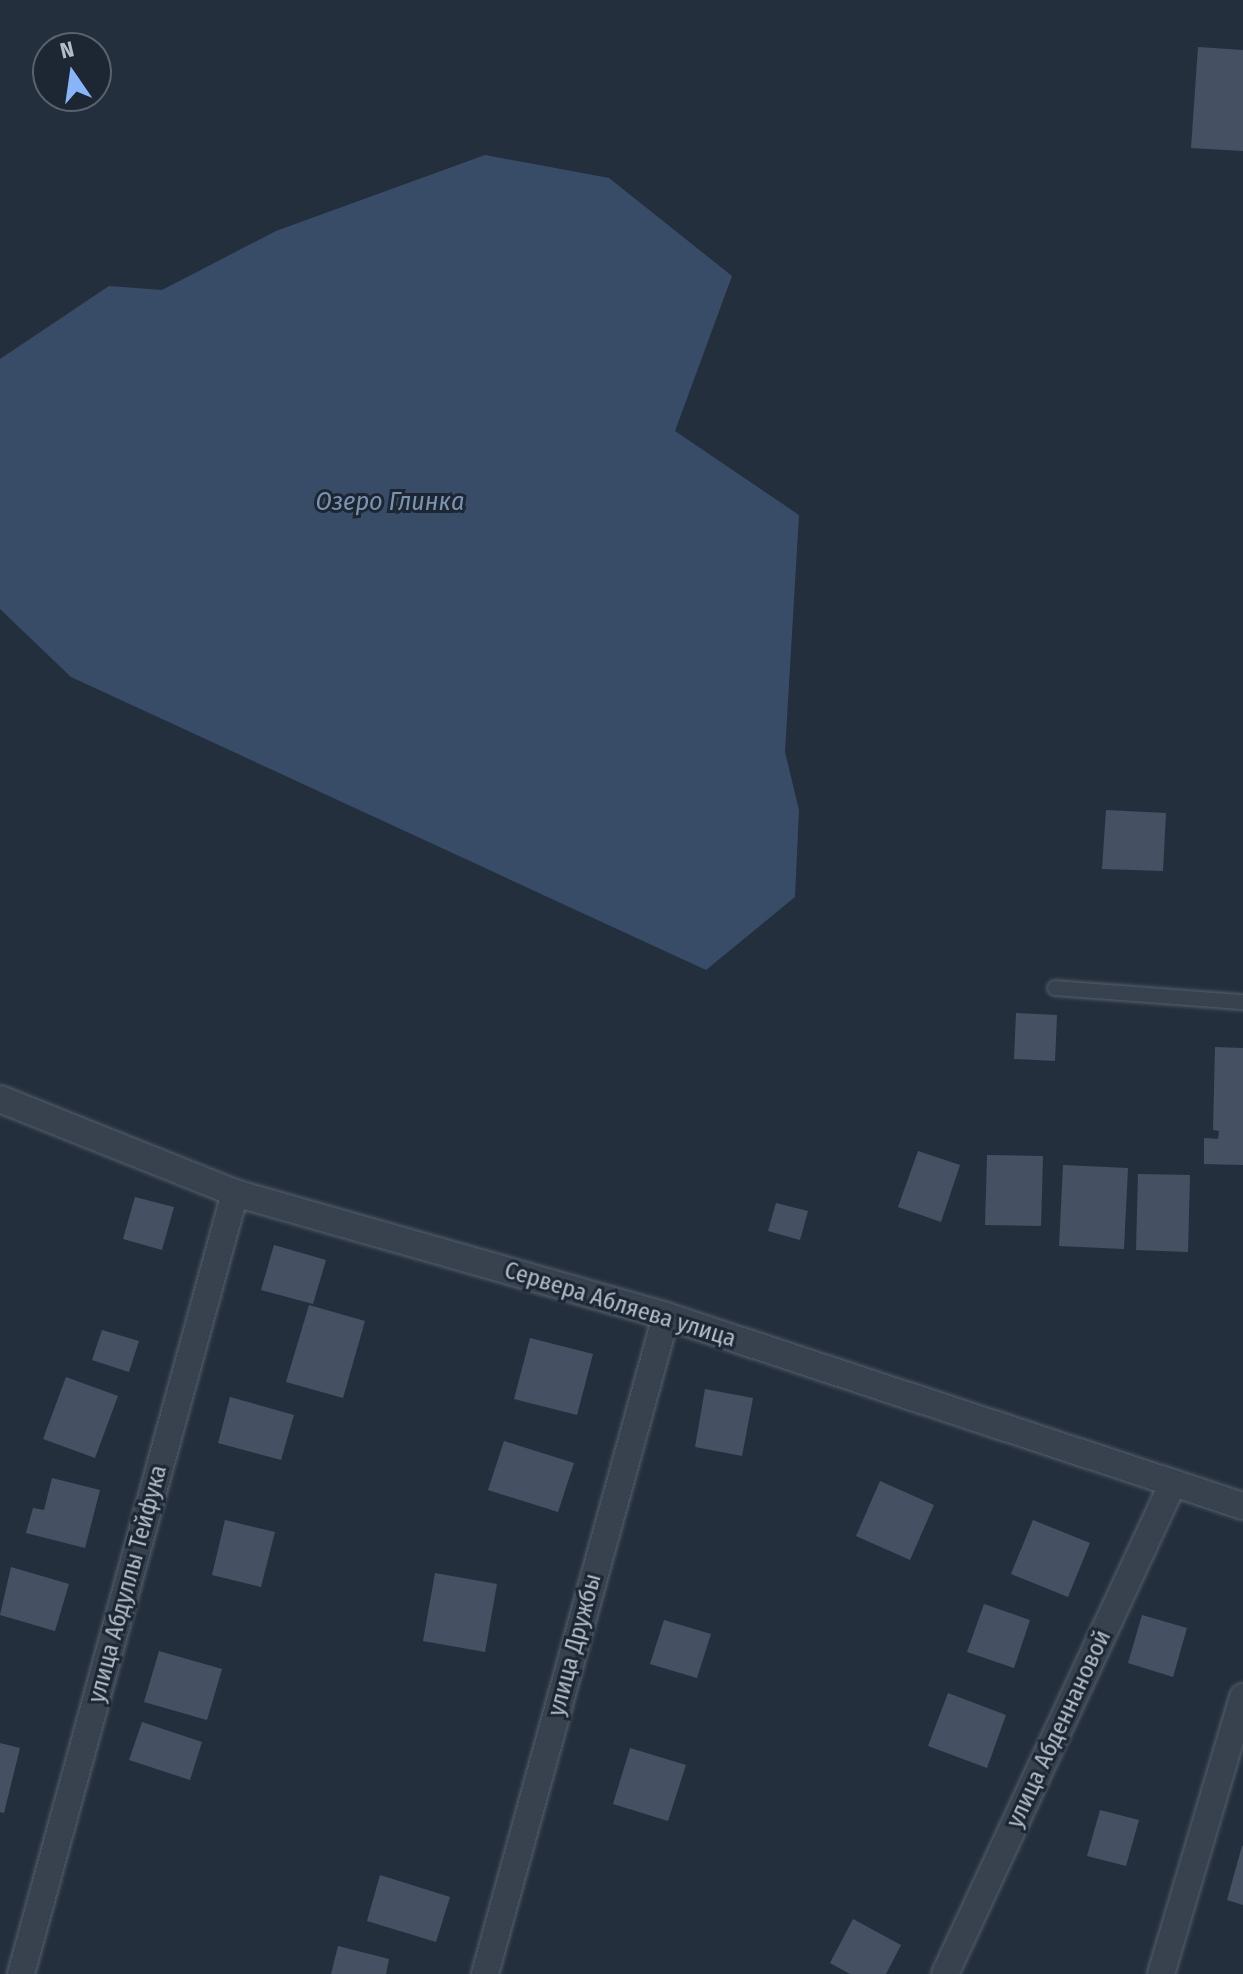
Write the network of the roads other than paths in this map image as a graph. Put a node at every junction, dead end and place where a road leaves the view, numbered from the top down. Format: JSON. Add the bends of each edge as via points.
{"nodes":[{"id":1,"x":1055,"y":988,"type":"dead end"},
{"id":2,"x":1243,"y":1002,"type":"edge"},
{"id":3,"x":0,"y":1099,"type":"edge"},
{"id":4,"x":235,"y":1193,"type":"junction"},
{"id":5,"x":666,"y":1316,"type":"junction"},
{"id":6,"x":1173,"y":1483,"type":"junction"},
{"id":7,"x":1243,"y":1506,"type":"edge"},
{"id":8,"x":1243,"y":1697,"type":"edge"},
{"id":9,"x":21,"y":1974,"type":"edge"},
{"id":10,"x":485,"y":1974,"type":"edge"},
{"id":11,"x":945,"y":1974,"type":"edge"},
{"id":12,"x":1161,"y":1974,"type":"edge"}],
"edges":[{"from":1,"to":2,"type":"lane"},
{"from":3,"to":4,"type":"street","name":"Сервера Абляева улица"},
{"from":4,"to":5,"type":"street","name":"Сервера Абляева улица"},
{"from":4,"to":9,"type":"street","name":"улица Абдуллы Тейфука"},
{"from":5,"to":6,"type":"street","name":"Сервера Абляева улица"},
{"from":5,"to":10,"type":"street","name":"улица Дружбы"},
{"from":6,"to":7,"type":"street","name":"Сервера Абляева улица"},
{"from":6,"to":11,"type":"street","name":"улица Абденнановой"},
{"from":8,"to":12,"type":"street"}]}
